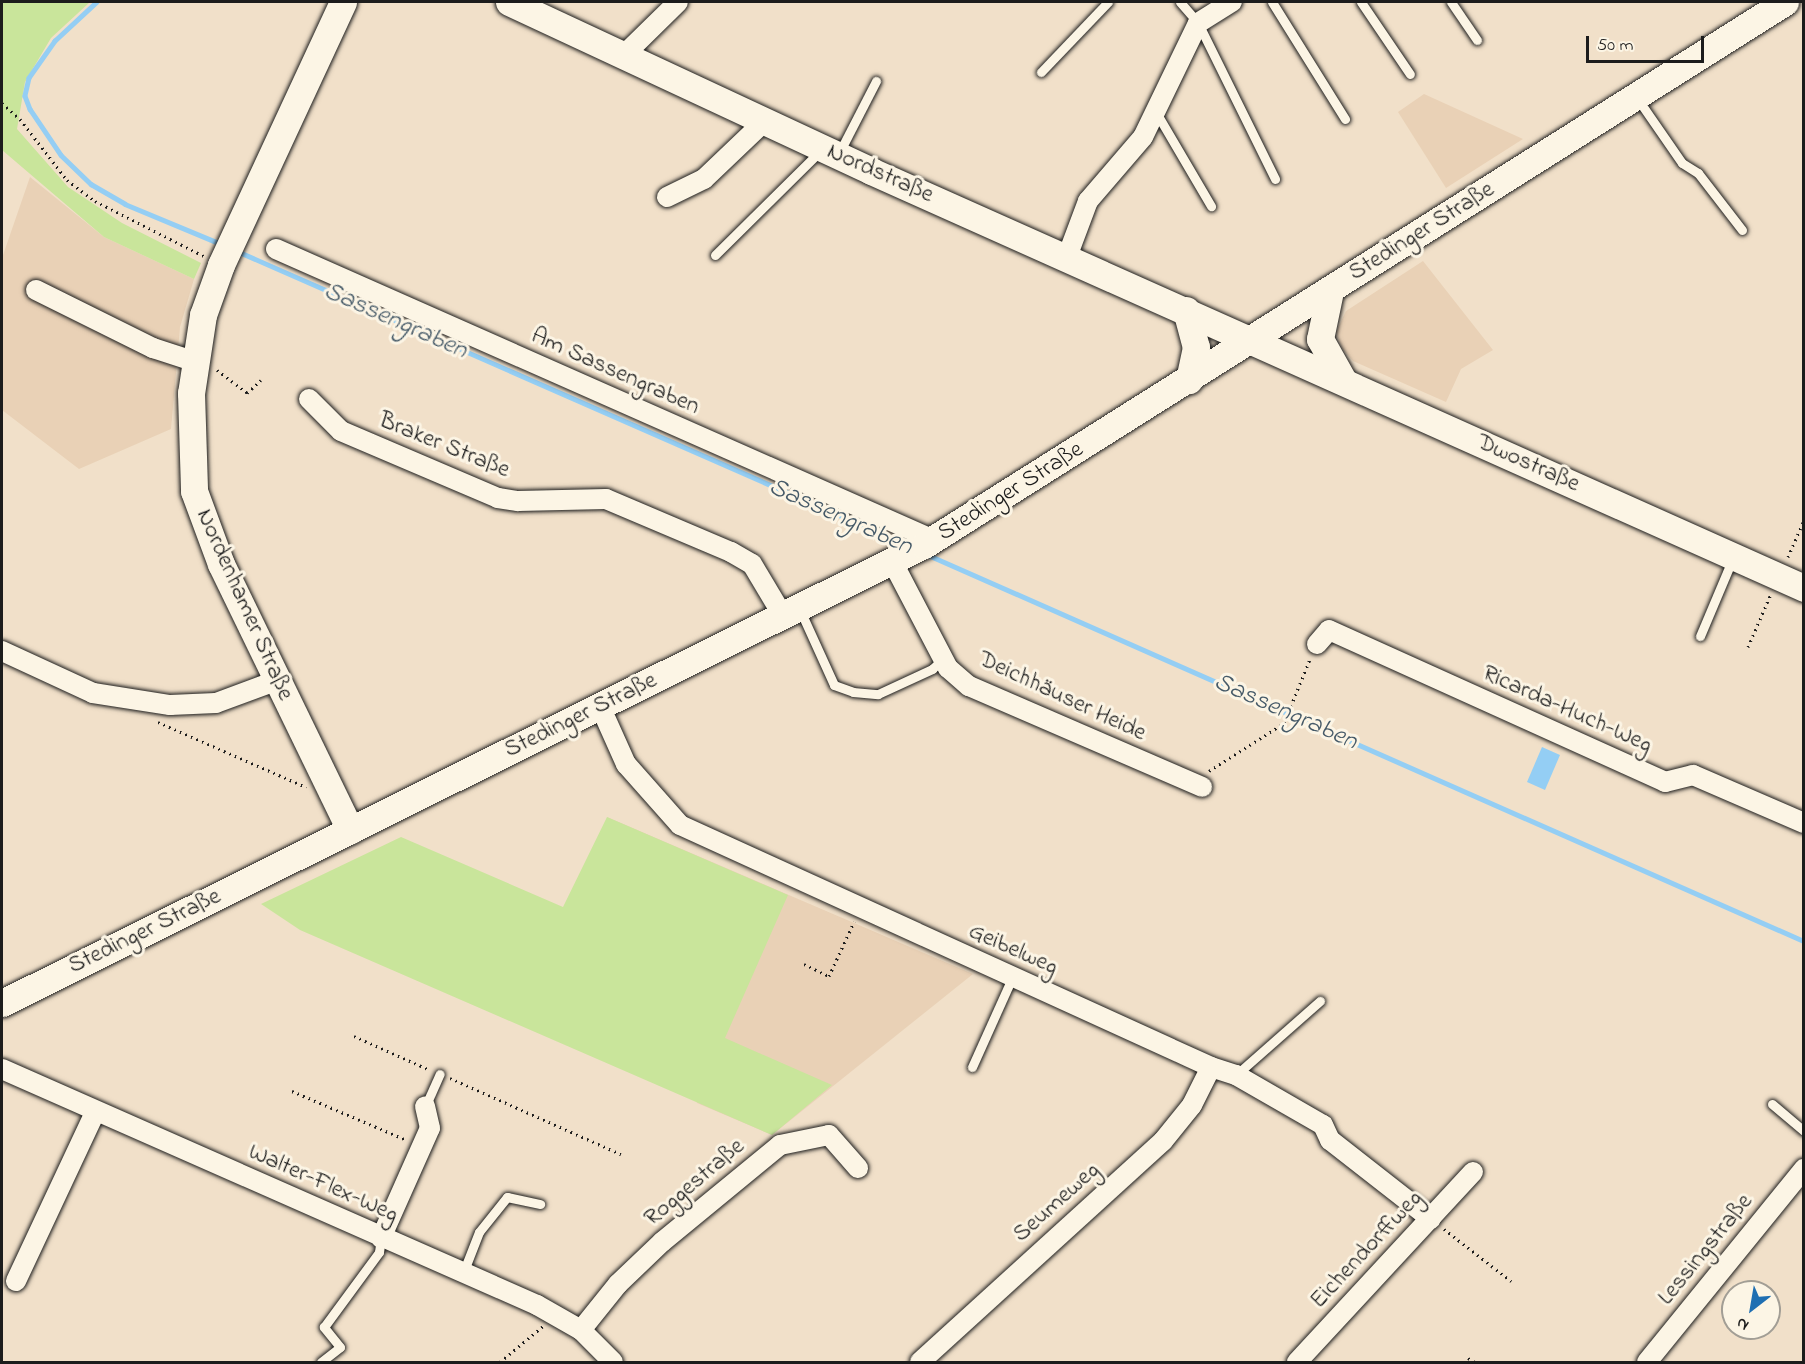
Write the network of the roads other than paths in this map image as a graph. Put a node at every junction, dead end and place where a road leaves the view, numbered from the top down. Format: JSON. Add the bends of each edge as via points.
{"nodes":[{"id":1,"x":343,"y":2,"type":"edge"},
{"id":2,"x":509,"y":2,"type":"edge"},
{"id":3,"x":678,"y":2,"type":"edge"},
{"id":4,"x":1108,"y":2,"type":"edge"},
{"id":5,"x":1180,"y":2,"type":"edge"},
{"id":6,"x":1232,"y":2,"type":"edge"},
{"id":7,"x":1272,"y":2,"type":"edge"},
{"id":8,"x":1361,"y":2,"type":"edge"},
{"id":9,"x":1451,"y":2,"type":"edge"},
{"id":10,"x":1785,"y":2,"type":"edge"},
{"id":11,"x":1198,"y":23,"type":"junction"},
{"id":12,"x":1477,"y":40,"type":"dead end"},
{"id":13,"x":623,"y":56,"type":"junction"},
{"id":14,"x":1041,"y":72,"type":"dead end"},
{"id":15,"x":1410,"y":74,"type":"dead end"},
{"id":16,"x":876,"y":81,"type":"dead end"},
{"id":17,"x":1636,"y":96,"type":"junction"},
{"id":18,"x":1157,"y":114,"type":"junction"},
{"id":19,"x":1345,"y":119,"type":"dead end"},
{"id":20,"x":765,"y":121,"type":"junction"},
{"id":21,"x":830,"y":152,"type":"junction"},
{"id":22,"x":1275,"y":179,"type":"dead end"},
{"id":23,"x":667,"y":197,"type":"dead end"},
{"id":24,"x":1211,"y":206,"type":"dead end"},
{"id":25,"x":1742,"y":230,"type":"dead end"},
{"id":26,"x":276,"y":249,"type":"dead end"},
{"id":27,"x":715,"y":255,"type":"dead end"},
{"id":28,"x":1067,"y":257,"type":"junction"},
{"id":29,"x":36,"y":290,"type":"dead end"},
{"id":30,"x":1330,"y":291,"type":"junction"},
{"id":31,"x":1186,"y":309,"type":"junction"},
{"id":32,"x":1254,"y":339,"type":"junction"},
{"id":33,"x":193,"y":361,"type":"junction"},
{"id":34,"x":1189,"y":380,"type":"junction"},
{"id":35,"x":1343,"y":380,"type":"junction"},
{"id":36,"x":309,"y":399,"type":"dead end"},
{"id":37,"x":914,"y":550,"type":"junction"},
{"id":38,"x":1734,"y":557,"type":"junction"},
{"id":39,"x":1803,"y":588,"type":"edge"},
{"id":40,"x":791,"y":612,"type":"junction"},
{"id":41,"x":1700,"y":636,"type":"dead end"},
{"id":42,"x":1317,"y":644,"type":"road end"},
{"id":43,"x":2,"y":651,"type":"edge"},
{"id":44,"x":943,"y":659,"type":"junction"},
{"id":45,"x":275,"y":681,"type":"junction"},
{"id":46,"x":600,"y":706,"type":"junction"},
{"id":47,"x":1202,"y":787,"type":"road end"},
{"id":48,"x":1803,"y":823,"type":"edge"},
{"id":49,"x":350,"y":830,"type":"junction"},
{"id":50,"x":1012,"y":978,"type":"junction"},
{"id":51,"x":1320,"y":1000,"type":"dead end"},
{"id":52,"x":2,"y":1003,"type":"edge"},
{"id":53,"x":972,"y":1067,"type":"dead end"},
{"id":54,"x":1211,"y":1067,"type":"junction"},
{"id":55,"x":2,"y":1069,"type":"edge"},
{"id":56,"x":440,"y":1074,"type":"road end"},
{"id":57,"x":1236,"y":1075,"type":"junction"},
{"id":58,"x":1772,"y":1104,"type":"dead end"},
{"id":59,"x":425,"y":1107,"type":"joint"},
{"id":60,"x":95,"y":1112,"type":"junction"},
{"id":61,"x":1803,"y":1131,"type":"edge"},
{"id":62,"x":858,"y":1168,"type":"dead end"},
{"id":63,"x":1803,"y":1169,"type":"edge"},
{"id":64,"x":1473,"y":1172,"type":"dead end"},
{"id":65,"x":540,"y":1204,"type":"dead end"},
{"id":66,"x":1431,"y":1219,"type":"junction"},
{"id":67,"x":381,"y":1238,"type":"junction"},
{"id":68,"x":463,"y":1273,"type":"junction"},
{"id":69,"x":16,"y":1281,"type":"dead end"},
{"id":70,"x":581,"y":1330,"type":"junction"},
{"id":71,"x":321,"y":1362,"type":"edge"},
{"id":72,"x":613,"y":1362,"type":"edge"},
{"id":73,"x":920,"y":1362,"type":"edge"},
{"id":74,"x":1297,"y":1362,"type":"edge"},
{"id":75,"x":1647,"y":1362,"type":"edge"}],
"edges":[{"from":1,"to":33,"type":"street","name":"Nordenhamer Straße","via":[[226,254],[203,315]]},
{"from":2,"to":13,"type":"street","name":"Nordstraße"},
{"from":3,"to":13,"type":"street"},
{"from":4,"to":14,"type":"lane"},
{"from":5,"to":11,"type":"lane"},
{"from":6,"to":11,"type":"street"},
{"from":7,"to":19,"type":"lane"},
{"from":8,"to":15,"type":"lane"},
{"from":9,"to":12,"type":"lane"},
{"from":10,"to":17,"type":"street","name":"Stedinger Straße"},
{"from":11,"to":18,"type":"street"},
{"from":11,"to":22,"type":"lane"},
{"from":13,"to":20,"type":"street","name":"Nordstraße"},
{"from":16,"to":21,"type":"lane"},
{"from":17,"to":25,"type":"lane","via":[[1682,163],[1698,173]]},
{"from":17,"to":30,"type":"street","name":"Stedinger Straße"},
{"from":18,"to":24,"type":"lane"},
{"from":18,"to":28,"type":"street","via":[[1143,138],[1088,201]]},
{"from":20,"to":21,"type":"street","name":"Nordstraße"},
{"from":20,"to":23,"type":"street","via":[[704,179]]},
{"from":21,"to":27,"type":"lane"},
{"from":21,"to":28,"type":"street","name":"Nordstraße"},
{"from":26,"to":37,"type":"street","name":"Am Sassengraben"},
{"from":28,"to":31,"type":"street","name":"Nordstraße"},
{"from":29,"to":33,"type":"street","via":[[143,343]]},
{"from":30,"to":32,"type":"street","name":"Stedinger Straße"},
{"from":30,"to":35,"type":"street","via":[[1320,339]]},
{"from":31,"to":32,"type":"street","name":"Nordstraße"},
{"from":31,"to":34,"type":"street","via":[[1196,347]]},
{"from":32,"to":34,"type":"street","name":"Stedinger Straße"},
{"from":32,"to":35,"type":"street","name":"Dwostraße"},
{"from":33,"to":45,"type":"street","name":"Nordenhamer Straße","via":[[195,491],[221,564]]},
{"from":34,"to":37,"type":"street","name":"Stedinger Straße"},
{"from":35,"to":38,"type":"street","name":"Dwostraße"},
{"from":36,"to":40,"type":"street","name":"Braker Straße","via":[[341,431],[498,498],[606,499],[731,552],[752,564]]},
{"from":37,"to":40,"type":"street","name":"Stedinger Straße"},
{"from":37,"to":44,"type":"street","name":"Deichhäuser Heide"},
{"from":38,"to":39,"type":"street","name":"Dwostraße"},
{"from":38,"to":41,"type":"lane"},
{"from":40,"to":44,"type":"lane","via":[[834,684],[853,692],[878,694],[932,669]]},
{"from":40,"to":46,"type":"street","name":"Stedinger Straße"},
{"from":42,"to":48,"type":"street","name":"Ricarda-Huch-Weg","via":[[1329,630],[1665,782],[1693,775]]},
{"from":43,"to":45,"type":"street","via":[[93,693],[170,705],[216,703]]},
{"from":44,"to":47,"type":"street","name":"Deichhäuser Heide","via":[[969,686]]},
{"from":45,"to":49,"type":"street","name":"Nordenhamer Straße"},
{"from":46,"to":49,"type":"street","name":"Stedinger Straße"},
{"from":46,"to":50,"type":"street","name":"Geibelweg","via":[[627,764],[680,825]]},
{"from":49,"to":52,"type":"street","name":"Stedinger Straße"},
{"from":50,"to":53,"type":"lane"},
{"from":50,"to":54,"type":"street","name":"Geibelweg"},
{"from":51,"to":57,"type":"lane"},
{"from":54,"to":57,"type":"street","name":"Geibelweg"},
{"from":54,"to":73,"type":"street","name":"Seumeweg","via":[[1192,1105],[1163,1142]]},
{"from":55,"to":60,"type":"street","name":"Walter-Flex-Weg"},
{"from":56,"to":59,"type":"lane"},
{"from":57,"to":66,"type":"street","name":"Geibelweg","via":[[1323,1125],[1330,1140]]},
{"from":58,"to":61,"type":"lane"},
{"from":59,"to":67,"type":"street","via":[[430,1128]]},
{"from":60,"to":67,"type":"street","name":"Walter-Flex-Weg"},
{"from":60,"to":69,"type":"street"},
{"from":62,"to":70,"type":"street","name":"Roggestraße","via":[[829,1135],[780,1145],[662,1242],[618,1284]]},
{"from":63,"to":75,"type":"street","name":"Lessingstraße"},
{"from":64,"to":66,"type":"street","name":"Eichendorffweg"},
{"from":65,"to":68,"type":"lane","via":[[507,1197],[479,1232]]},
{"from":66,"to":74,"type":"street","name":"Eichendorffweg"},
{"from":67,"to":68,"type":"street","name":"Walter-Flex-Weg"},
{"from":67,"to":71,"type":"lane","via":[[379,1252],[324,1327],[340,1347]]},
{"from":68,"to":70,"type":"street","name":"Walter-Flex-Weg"},
{"from":70,"to":72,"type":"street","name":"Walter-Flex-Weg"}]}
